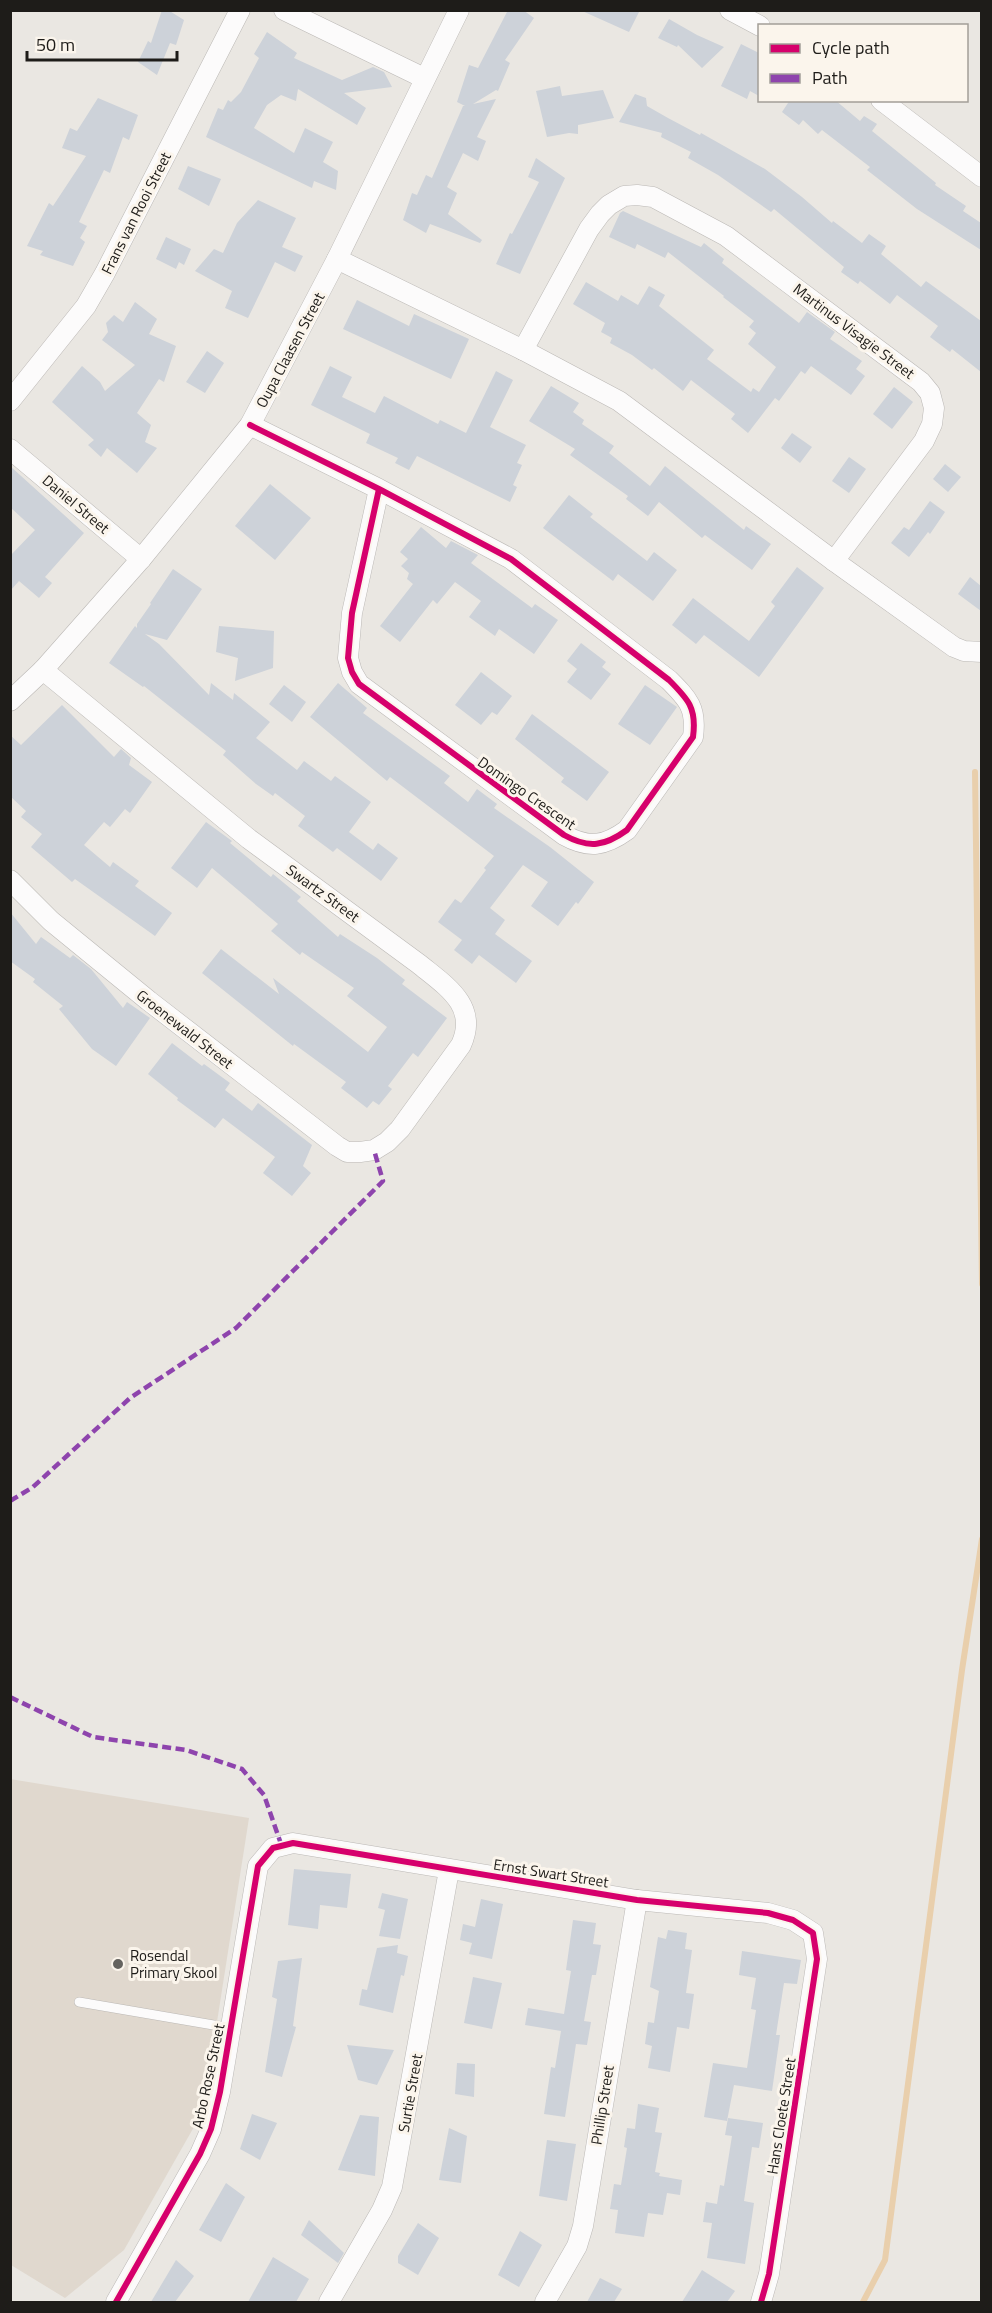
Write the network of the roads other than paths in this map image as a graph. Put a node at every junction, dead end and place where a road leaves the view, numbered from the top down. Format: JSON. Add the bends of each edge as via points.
{"nodes":[{"id":1,"x":240,"y":10,"type":"edge"},
{"id":2,"x":284,"y":10,"type":"edge"},
{"id":3,"x":459,"y":10,"type":"edge"},
{"id":4,"x":730,"y":10,"type":"edge"},
{"id":5,"x":758,"y":25,"type":"edge"},
{"id":6,"x":424,"y":78,"type":"junction"},
{"id":7,"x":884,"y":102,"type":"edge"},
{"id":8,"x":981,"y":177,"type":"edge"},
{"id":9,"x":337,"y":259,"type":"junction"},
{"id":10,"x":524,"y":350,"type":"junction"},
{"id":11,"x":10,"y":401,"type":"edge"},
{"id":12,"x":250,"y":425,"type":"junction"},
{"id":13,"x":10,"y":449,"type":"edge"},
{"id":14,"x":379,"y":489,"type":"junction"},
{"id":15,"x":141,"y":559,"type":"junction"},
{"id":16,"x":834,"y":561,"type":"junction"},
{"id":17,"x":981,"y":652,"type":"edge"},
{"id":18,"x":43,"y":670,"type":"junction"},
{"id":19,"x":10,"y":701,"type":"edge"},
{"id":20,"x":10,"y":880,"type":"edge"},
{"id":21,"x":374,"y":1150,"type":"joint"},
{"id":22,"x":281,"y":1844,"type":"joint"},
{"id":23,"x":449,"y":1870,"type":"junction"},
{"id":24,"x":637,"y":1900,"type":"junction"},
{"id":25,"x":813,"y":1933,"type":"joint"},
{"id":26,"x":79,"y":2002,"type":"dead end"},
{"id":27,"x":231,"y":2028,"type":"junction"},
{"id":28,"x":116,"y":2302,"type":"edge"},
{"id":29,"x":329,"y":2302,"type":"edge"},
{"id":30,"x":545,"y":2302,"type":"edge"},
{"id":31,"x":761,"y":2302,"type":"edge"}],
"edges":[{"from":1,"to":11,"type":"street","name":"Frans van Rooi Street","via":[[105,273],[80,314]]},
{"from":2,"to":6,"type":"street"},
{"from":3,"to":6,"type":"street","name":"Oupa Claasen Street"},
{"from":4,"to":5,"type":"street"},
{"from":6,"to":9,"type":"street","name":"Oupa Claasen Street"},
{"from":7,"to":8,"type":"street"},
{"from":9,"to":10,"type":"street"},
{"from":9,"to":12,"type":"street","name":"Oupa Claasen Street"},
{"from":10,"to":16,"type":"street","via":[[619,401]]},
{"from":10,"to":16,"type":"street","name":"Martinus Visagie Street","via":[[589,229],[609,205],[624,196],[653,197],[726,236],[892,358],[930,393],[934,408],[932,424],[924,441]]},
{"from":12,"to":14,"type":"street","name":"Domingo Crescent"},
{"from":12,"to":15,"type":"street","name":"Oupa Claasen Street"},
{"from":13,"to":15,"type":"street","name":"Daniel Street"},
{"from":14,"to":14,"type":"street","name":"Domingo Crescent","via":[[511,560],[683,694],[695,719],[693,737],[627,830],[612,841],[585,844],[564,835],[376,698],[352,672],[348,658],[352,613]]},
{"from":15,"to":18,"type":"street","name":"Oupa Claasen Street"},
{"from":16,"to":17,"type":"street","via":[[954,647]]},
{"from":18,"to":19,"type":"street","name":"Oupa Claasen Street"},
{"from":18,"to":21,"type":"street","name":"Swartz Street","via":[[249,839],[419,964],[462,1005],[467,1032],[461,1045],[399,1129]]},
{"from":20,"to":21,"type":"street","name":"Groenewald Street","via":[[51,921],[149,1001],[337,1146],[347,1152]]},
{"from":22,"to":23,"type":"street","name":"Ernst Swart Street"},
{"from":22,"to":27,"type":"street","name":"Arbo Rose Street","via":[[258,1866]]},
{"from":23,"to":24,"type":"street","name":"Ernst Swart Street"},
{"from":23,"to":29,"type":"street","name":"Surtie Street","via":[[392,2187]]},
{"from":24,"to":25,"type":"street","name":"Ernst Swart Street","via":[[768,1913],[793,1920]]},
{"from":24,"to":30,"type":"street","name":"Phillip Street","via":[[583,2226],[577,2246]]},
{"from":25,"to":31,"type":"street","name":"Hans Cloete Street","via":[[817,1959],[769,2274]]},
{"from":26,"to":27,"type":"lane"},
{"from":27,"to":28,"type":"street","name":"Arbo Rose Street","via":[[211,2129]]}]}
